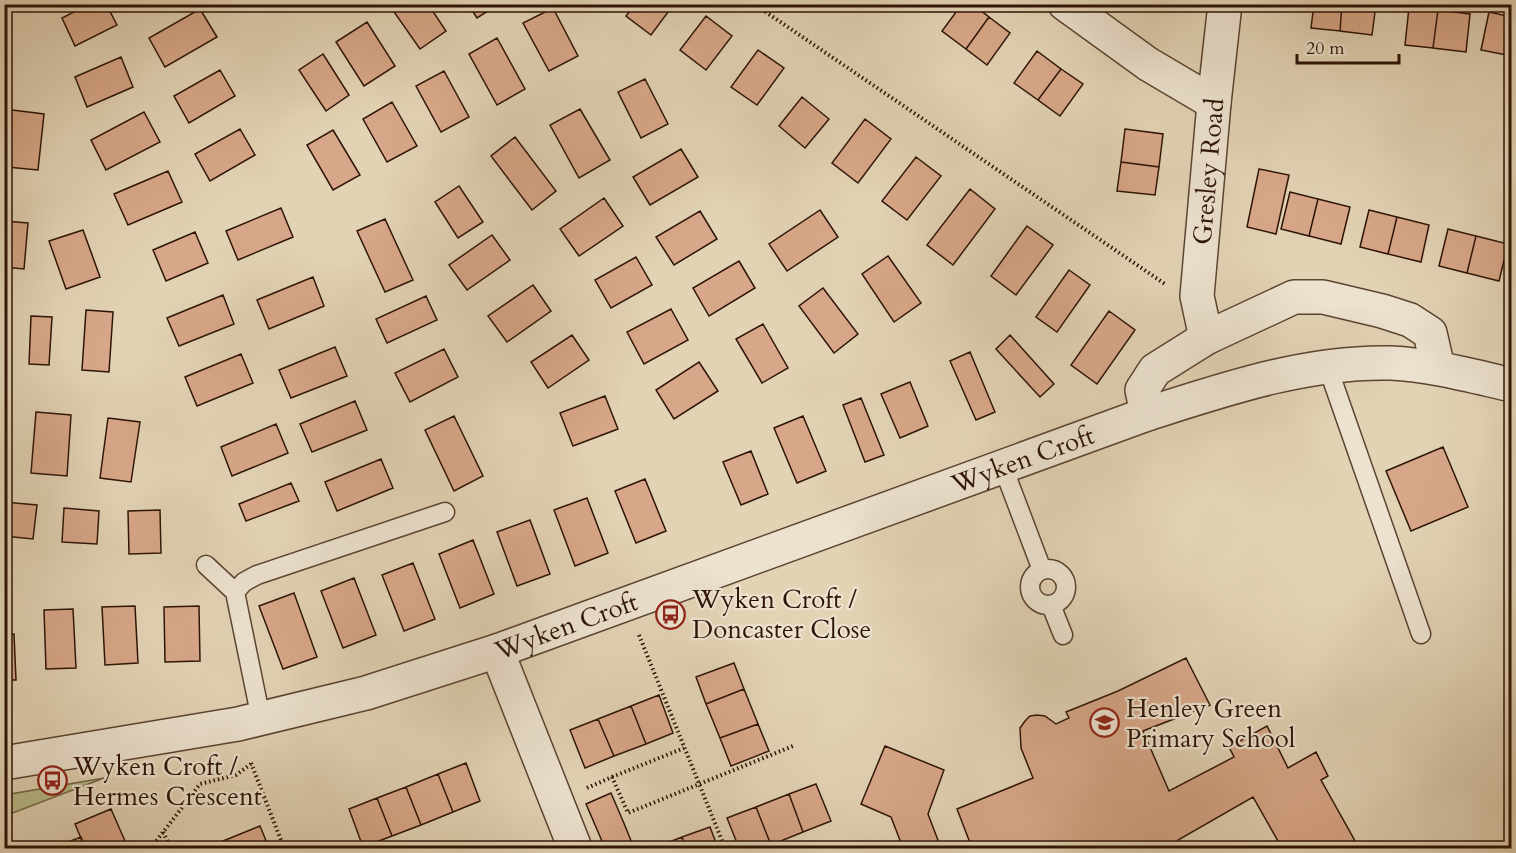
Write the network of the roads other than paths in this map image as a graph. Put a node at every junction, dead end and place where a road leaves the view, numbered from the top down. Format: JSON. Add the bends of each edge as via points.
{"nodes":[{"id":1,"x":1065,"y":4,"type":"edge"},
{"id":2,"x":1225,"y":4,"type":"edge"},
{"id":3,"x":1214,"y":104,"type":"junction"},
{"id":4,"x":1206,"y":339,"type":"junction"},
{"id":5,"x":1328,"y":368,"type":"junction"},
{"id":6,"x":1438,"y":368,"type":"junction"},
{"id":7,"x":1512,"y":385,"type":"edge"},
{"id":8,"x":1147,"y":414,"type":"junction"},
{"id":9,"x":1003,"y":467,"type":"junction"},
{"id":10,"x":444,"y":512,"type":"dead end"},
{"id":11,"x":206,"y":565,"type":"dead end"},
{"id":12,"x":1042,"y":570,"type":"junction"},
{"id":13,"x":235,"y":592,"type":"junction"},
{"id":14,"x":1051,"y":605,"type":"junction"},
{"id":15,"x":1063,"y":634,"type":"dead end"},
{"id":16,"x":1421,"y":634,"type":"dead end"},
{"id":17,"x":497,"y":651,"type":"junction"},
{"id":18,"x":249,"y":721,"type":"junction"},
{"id":19,"x":4,"y":763,"type":"edge"},
{"id":20,"x":575,"y":849,"type":"edge"}],
"edges":[{"from":1,"to":3,"type":"street","via":[[1148,64]]},
{"from":2,"to":3,"type":"street","name":"Gresley Road"},
{"from":3,"to":4,"type":"street","name":"Gresley Road","via":[[1197,296]]},
{"from":4,"to":6,"type":"street","via":[[1294,297],[1323,297],[1410,320],[1430,333]]},
{"from":4,"to":8,"type":"street","via":[[1155,370],[1142,390]]},
{"from":5,"to":6,"type":"street","name":"Wyken Croft","via":[[1390,363]]},
{"from":5,"to":8,"type":"street","name":"Wyken Croft","via":[[1234,385]]},
{"from":5,"to":16,"type":"lane"},
{"from":6,"to":7,"type":"street","name":"Wyken Croft"},
{"from":8,"to":9,"type":"street","name":"Wyken Croft"},
{"from":9,"to":12,"type":"lane"},
{"from":9,"to":17,"type":"street","name":"Wyken Croft"},
{"from":10,"to":13,"type":"lane","via":[[257,575]]},
{"from":11,"to":13,"type":"lane"},
{"from":12,"to":14,"type":"lane","via":[[1032,578],[1030,589],[1035,600]]},
{"from":12,"to":14,"type":"lane","via":[[1054,571],[1065,583],[1064,594]]},
{"from":13,"to":18,"type":"lane"},
{"from":14,"to":15,"type":"lane"},
{"from":17,"to":18,"type":"street","name":"Wyken Croft","via":[[366,693]]},
{"from":17,"to":20,"type":"street"},
{"from":18,"to":19,"type":"street","name":"Wyken Croft"}]}
